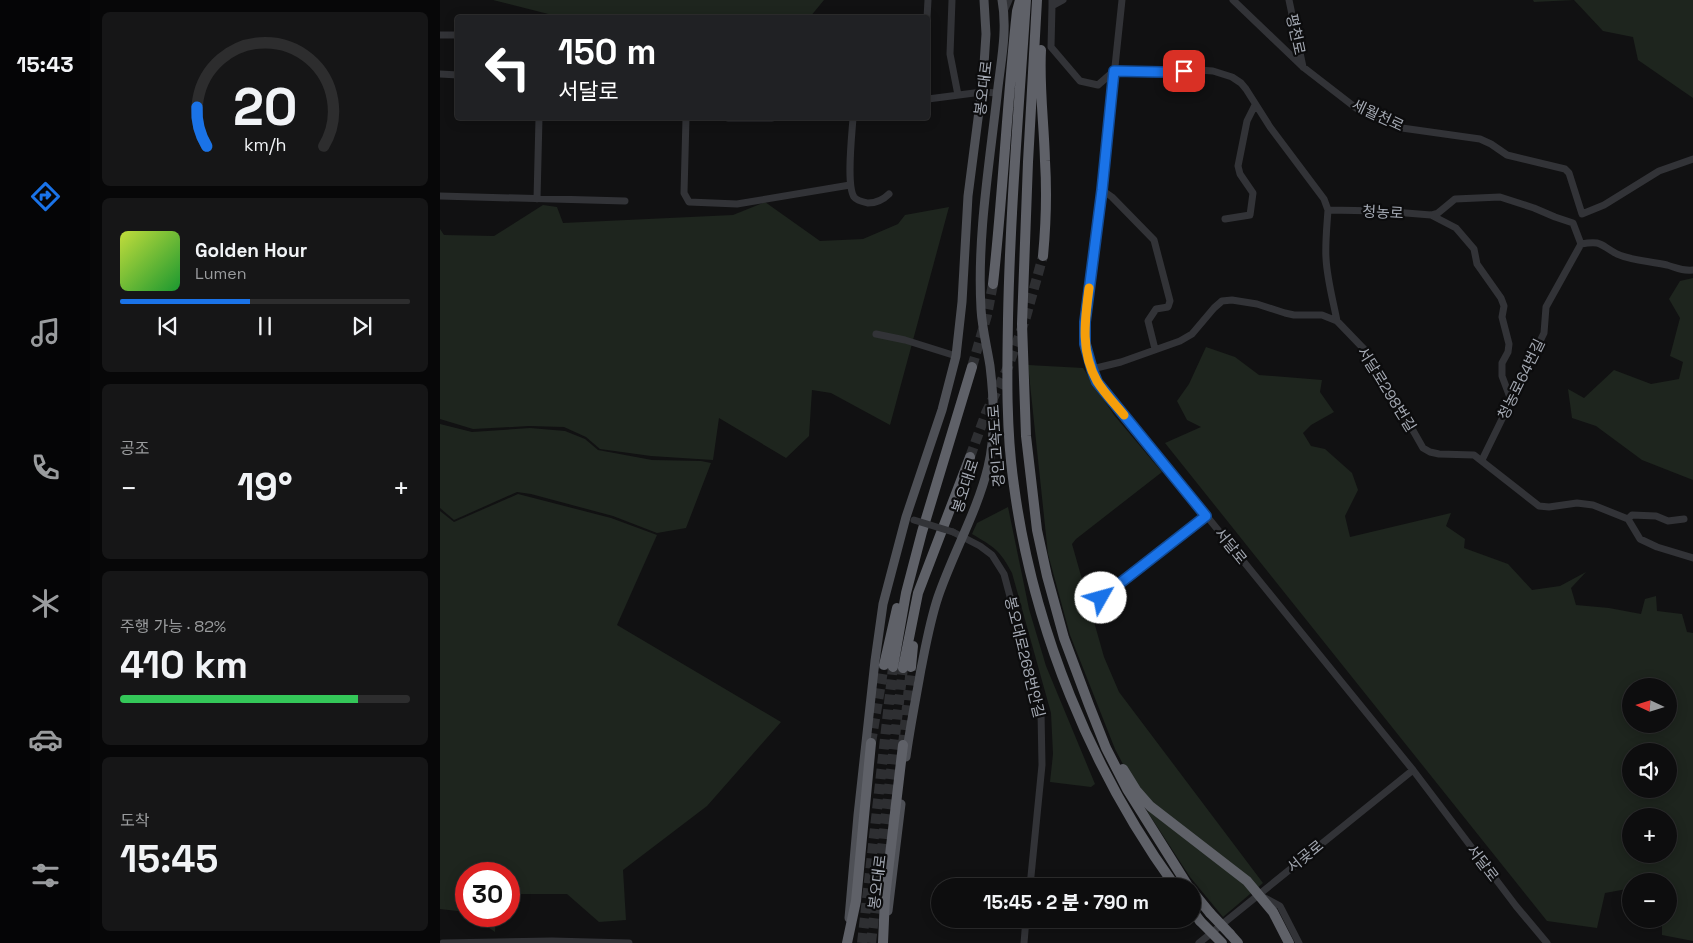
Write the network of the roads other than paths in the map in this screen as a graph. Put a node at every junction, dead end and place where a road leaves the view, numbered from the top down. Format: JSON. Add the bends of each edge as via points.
{"nodes":[{"id":1,"x":928,"y":0,"type":"edge"},
{"id":2,"x":952,"y":0,"type":"edge"},
{"id":3,"x":984,"y":0,"type":"edge"},
{"id":4,"x":1002,"y":0,"type":"edge"},
{"id":5,"x":1009,"y":0,"type":"edge"},
{"id":6,"x":1020,"y":0,"type":"edge"},
{"id":7,"x":1026,"y":0,"type":"edge"},
{"id":8,"x":1038,"y":0,"type":"edge"},
{"id":9,"x":1042,"y":0,"type":"edge"},
{"id":10,"x":1063,"y":0,"type":"edge"},
{"id":11,"x":1122,"y":0,"type":"edge"},
{"id":12,"x":1233,"y":0,"type":"edge"},
{"id":13,"x":1289,"y":0,"type":"edge"},
{"id":14,"x":1052,"y":3,"type":"edge"},
{"id":15,"x":1004,"y":11,"type":"junction"},
{"id":16,"x":927,"y":15,"type":"edge"},
{"id":17,"x":440,"y":35,"type":"edge"},
{"id":18,"x":455,"y":35,"type":"edge"},
{"id":19,"x":1303,"y":67,"type":"junction"},
{"id":20,"x":1114,"y":71,"type":"junction"},
{"id":21,"x":440,"y":74,"type":"edge"},
{"id":22,"x":455,"y":75,"type":"edge"},
{"id":23,"x":982,"y":92,"type":"junction"},
{"id":24,"x":997,"y":93,"type":"junction"},
{"id":25,"x":958,"y":95,"type":"junction"},
{"id":26,"x":930,"y":99,"type":"edge"},
{"id":27,"x":1255,"y":105,"type":"junction"},
{"id":28,"x":539,"y":120,"type":"edge"},
{"id":29,"x":686,"y":120,"type":"edge"},
{"id":30,"x":853,"y":120,"type":"edge"},
{"id":31,"x":1693,"y":159,"type":"edge"},
{"id":32,"x":850,"y":185,"type":"junction"},
{"id":33,"x":1102,"y":190,"type":"junction"},
{"id":34,"x":889,"y":194,"type":"dead end"},
{"id":35,"x":440,"y":196,"type":"edge"},
{"id":36,"x":537,"y":199,"type":"junction"},
{"id":37,"x":625,"y":202,"type":"dead end"},
{"id":38,"x":1328,"y":210,"type":"junction"},
{"id":39,"x":1582,"y":214,"type":"junction"},
{"id":40,"x":1431,"y":215,"type":"junction"},
{"id":41,"x":1225,"y":218,"type":"dead end"},
{"id":42,"x":1573,"y":223,"type":"junction"},
{"id":43,"x":1582,"y":244,"type":"junction"},
{"id":44,"x":1043,"y":256,"type":"tunnel mouth"},
{"id":45,"x":1693,"y":270,"type":"edge"},
{"id":46,"x":992,"y":284,"type":"tunnel mouth"},
{"id":47,"x":1336,"y":321,"type":"junction"},
{"id":48,"x":876,"y":334,"type":"dead end"},
{"id":49,"x":1155,"y":350,"type":"junction"},
{"id":50,"x":956,"y":356,"type":"junction"},
{"id":51,"x":972,"y":367,"type":"tunnel mouth"},
{"id":52,"x":1092,"y":369,"type":"junction"},
{"id":53,"x":1511,"y":400,"type":"junction"},
{"id":54,"x":970,"y":457,"type":"tunnel mouth"},
{"id":55,"x":1482,"y":460,"type":"junction"},
{"id":56,"x":1206,"y":516,"type":"junction"},
{"id":57,"x":910,"y":518,"type":"junction"},
{"id":58,"x":1628,"y":518,"type":"junction"},
{"id":59,"x":1684,"y":519,"type":"dead end"},
{"id":60,"x":963,"y":538,"type":"junction"},
{"id":61,"x":1693,"y":558,"type":"edge"},
{"id":62,"x":1101,"y":598,"type":"dead end"},
{"id":63,"x":871,"y":743,"type":"tunnel mouth"},
{"id":64,"x":903,"y":745,"type":"tunnel mouth"},
{"id":65,"x":1106,"y":748,"type":"junction"},
{"id":66,"x":1413,"y":770,"type":"junction"},
{"id":67,"x":1031,"y":878,"type":"edge"},
{"id":68,"x":1169,"y":878,"type":"edge"},
{"id":69,"x":1183,"y":878,"type":"edge"},
{"id":70,"x":1258,"y":894,"type":"junction"},
{"id":71,"x":1201,"y":902,"type":"edge"},
{"id":72,"x":1201,"y":922,"type":"edge"},
{"id":73,"x":1025,"y":928,"type":"edge"},
{"id":74,"x":443,"y":943,"type":"edge"},
{"id":75,"x":629,"y":943,"type":"edge"},
{"id":76,"x":847,"y":943,"type":"edge"},
{"id":77,"x":883,"y":943,"type":"edge"},
{"id":78,"x":1024,"y":943,"type":"edge"},
{"id":79,"x":1199,"y":943,"type":"edge"},
{"id":80,"x":1222,"y":943,"type":"edge"},
{"id":81,"x":1238,"y":943,"type":"edge"},
{"id":82,"x":1289,"y":943,"type":"edge"},
{"id":83,"x":1299,"y":943,"type":"edge"},
{"id":84,"x":1546,"y":943,"type":"edge"}],
"edges":[{"from":1,"to":16,"type":"street"},
{"from":2,"to":25,"type":"street","via":[[950,54]]},
{"from":3,"to":23,"type":"main road","name":"봉오대로","via":[[986,34]]},
{"from":4,"to":15,"type":"main road","name":"봉오대로"},
{"from":5,"to":15,"type":"street"},
{"from":6,"to":46,"type":"highway"},
{"from":7,"to":68,"type":"highway","name":"경인고속도로","via":[[1010,255],[1007,382],[1013,484],[1022,541],[1060,671],[1095,753],[1118,797]]},
{"from":8,"to":65,"type":"highway","name":"경인고속도로","via":[[1022,324],[1027,446],[1037,530],[1047,576],[1064,638]]},
{"from":9,"to":44,"type":"highway","via":[[1040,77],[1046,204]]},
{"from":10,"to":14,"type":"street"},
{"from":11,"to":20,"type":"street","name":"서달로"},
{"from":12,"to":19,"type":"street","name":"세월천로"},
{"from":13,"to":19,"type":"street","name":"평천로"},
{"from":14,"to":20,"type":"street","via":[[1051,47],[1080,81],[1098,85]]},
{"from":15,"to":24,"type":"main road","name":"봉오대로"},
{"from":17,"to":18,"type":"street"},
{"from":19,"to":39,"type":"street","name":"세월천로","via":[[1356,108],[1402,128],[1480,139],[1507,155],[1565,168]]},
{"from":20,"to":27,"type":"street","via":[[1199,70],[1223,73],[1241,83]]},
{"from":20,"to":33,"type":"street","name":"서달로"},
{"from":21,"to":22,"type":"street"},
{"from":23,"to":24,"type":"street"},
{"from":23,"to":25,"type":"street"},
{"from":23,"to":50,"type":"main road","name":"봉오대로","via":[[968,196]]},
{"from":24,"to":60,"type":"main road","name":"봉오대로","via":[[980,275],[981,311],[992,389],[992,444],[986,475]]},
{"from":25,"to":26,"type":"street"},
{"from":27,"to":38,"type":"street","via":[[1324,199]]},
{"from":27,"to":41,"type":"street","via":[[1247,122],[1238,166],[1254,194],[1250,215]]},
{"from":28,"to":36,"type":"street"},
{"from":29,"to":32,"type":"street","via":[[684,193],[689,202],[737,204]]},
{"from":30,"to":32,"type":"street"},
{"from":31,"to":39,"type":"street","via":[[1659,172],[1604,205]]},
{"from":32,"to":34,"type":"street","via":[[854,196],[862,202],[883,200]]},
{"from":33,"to":49,"type":"street","via":[[1154,240],[1170,301],[1168,307],[1156,309],[1148,322]]},
{"from":33,"to":52,"type":"street","name":"서달로","via":[[1085,322],[1085,344]]},
{"from":35,"to":36,"type":"street"},
{"from":36,"to":37,"type":"street"},
{"from":38,"to":40,"type":"street","name":"청농로"},
{"from":38,"to":47,"type":"street","via":[[1325,256]]},
{"from":39,"to":42,"type":"street"},
{"from":40,"to":42,"type":"street","via":[[1455,199],[1500,197]]},
{"from":40,"to":53,"type":"street","via":[[1456,228],[1474,249],[1477,264],[1501,298],[1509,344],[1502,363],[1502,376]]},
{"from":42,"to":43,"type":"street"},
{"from":43,"to":45,"type":"street","via":[[1596,242],[1643,262]]},
{"from":43,"to":53,"type":"street","name":"청농로64번길","via":[[1546,307],[1544,333]]},
{"from":47,"to":49,"type":"street","name":"서달로298번길","via":[[1322,315],[1285,313],[1257,304],[1222,301],[1192,334]]},
{"from":47,"to":55,"type":"street","name":"서달로298번길","via":[[1364,349],[1423,448],[1438,454],[1474,455]]},
{"from":48,"to":50,"type":"street"},
{"from":49,"to":52,"type":"street","name":"서달로298번길"},
{"from":50,"to":57,"type":"main road","name":"봉오대로"},
{"from":51,"to":54,"type":"highway","name":"봉오대로","via":[[906,593],[898,667],[918,593]]},
{"from":52,"to":56,"type":"street","name":"서달로","via":[[1097,382]]},
{"from":53,"to":55,"type":"street","name":"청농로64번길"},
{"from":55,"to":58,"type":"street","name":"서달로298번길","via":[[1539,506],[1593,505]]},
{"from":56,"to":62,"type":"street"},
{"from":56,"to":66,"type":"street","name":"서달로"},
{"from":57,"to":60,"type":"street","name":"봉오대로268번안길","bridge":true},
{"from":57,"to":76,"type":"main road","name":"봉오대로","via":[[883,604],[858,815]]},
{"from":58,"to":59,"type":"street","name":"서달로298번길","via":[[1632,515],[1656,516],[1668,521]]},
{"from":58,"to":61,"type":"street","via":[[1640,539]]},
{"from":60,"to":67,"type":"street","name":"봉오대로268번안길","via":[[992,554],[1004,574],[1041,712],[1042,766]]},
{"from":60,"to":77,"type":"main road","name":"봉오대로","via":[[938,595],[929,626],[907,752]]},
{"from":63,"to":76,"type":"highway","via":[[856,901]]},
{"from":64,"to":77,"type":"highway","via":[[885,897]]},
{"from":65,"to":69,"type":"highway","name":"경인고속도로","via":[[1126,788]]},
{"from":65,"to":70,"type":"highway","via":[[1150,806],[1247,881]]},
{"from":66,"to":70,"type":"street","name":"서곶로"},
{"from":66,"to":84,"type":"street","name":"서달로"},
{"from":70,"to":79,"type":"street","name":"서곶로"},
{"from":70,"to":82,"type":"highway","via":[[1273,912]]},
{"from":70,"to":83,"type":"street","via":[[1280,906]]},
{"from":71,"to":81,"type":"highway","bridge":true},
{"from":72,"to":80,"type":"highway","bridge":true},
{"from":73,"to":78,"type":"street"},
{"from":74,"to":75,"type":"street"}]}
